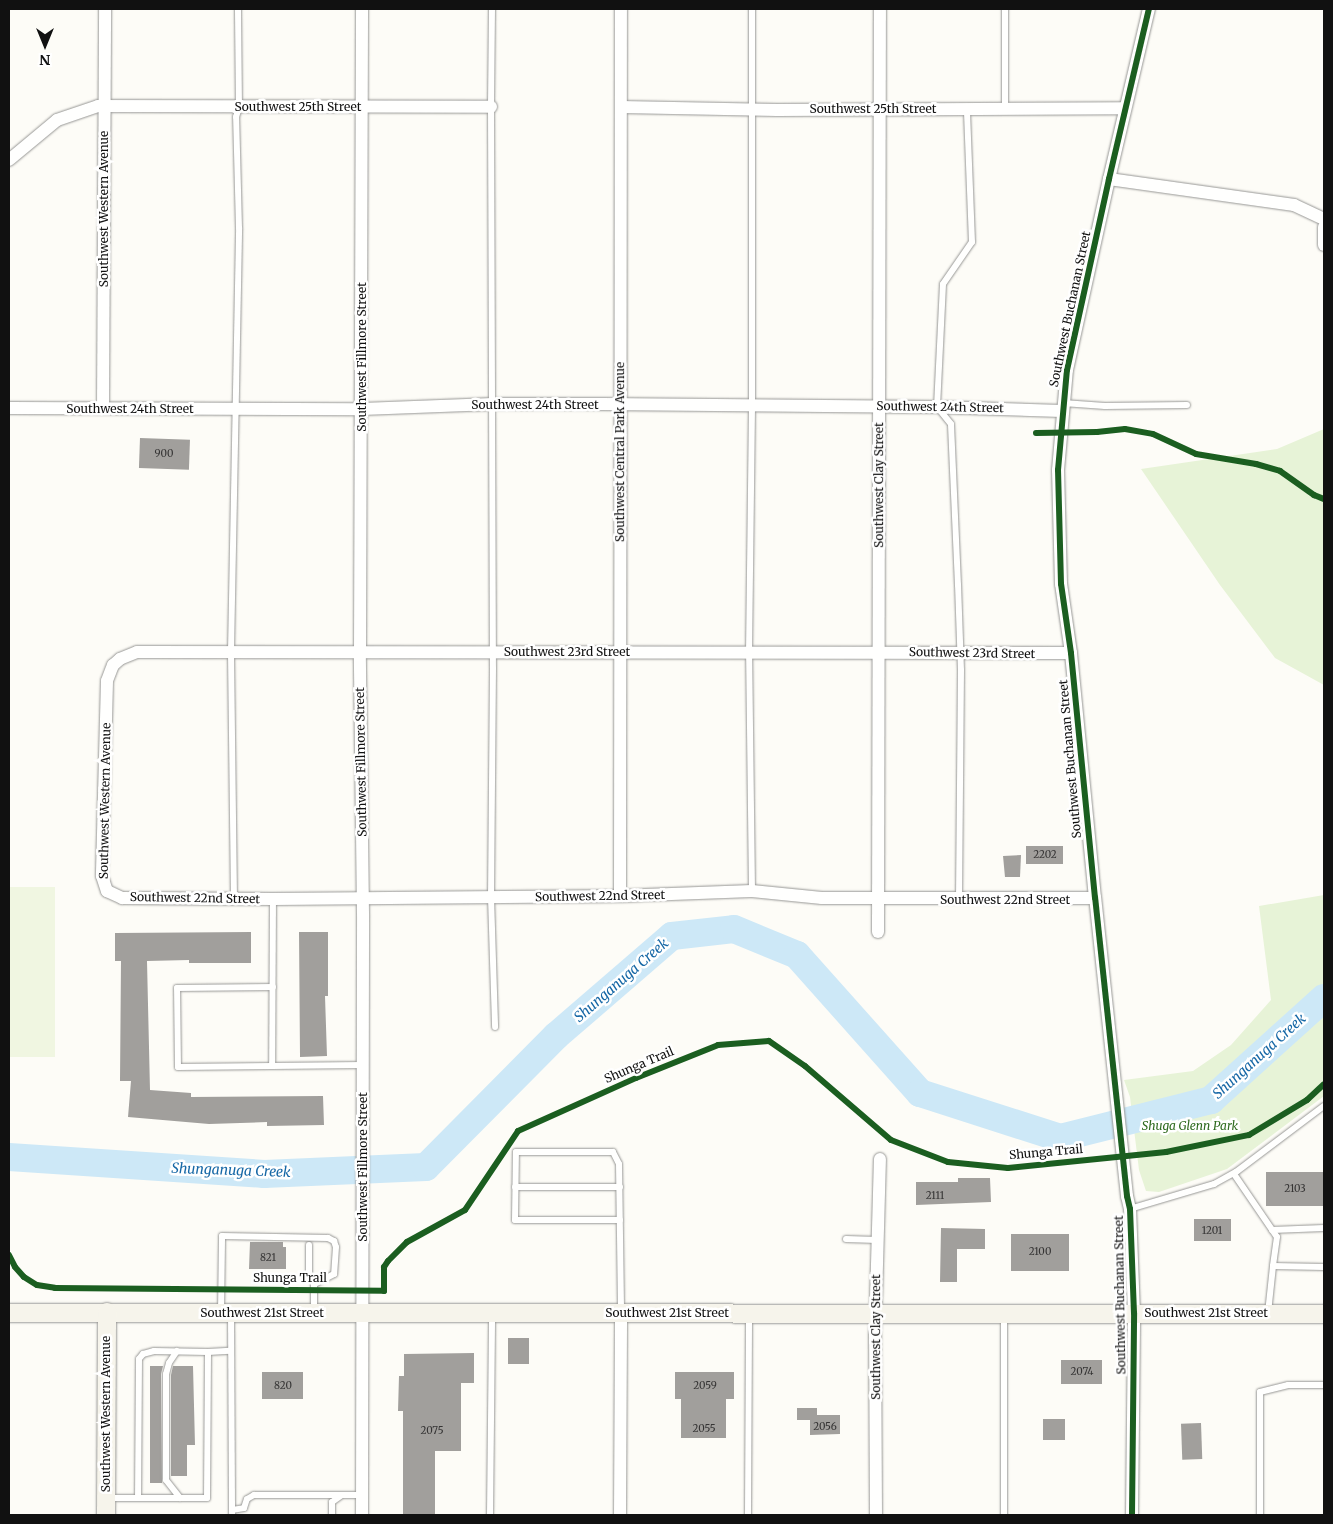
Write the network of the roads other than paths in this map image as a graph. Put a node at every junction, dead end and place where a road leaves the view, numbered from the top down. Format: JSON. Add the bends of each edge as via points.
{"nodes":[{"id":1,"x":106,"y":9,"type":"edge"},
{"id":2,"x":238,"y":9,"type":"edge"},
{"id":3,"x":362,"y":9,"type":"edge"},
{"id":4,"x":492,"y":9,"type":"edge"},
{"id":5,"x":621,"y":9,"type":"edge"},
{"id":6,"x":752,"y":9,"type":"edge"},
{"id":7,"x":880,"y":9,"type":"edge"},
{"id":8,"x":1005,"y":9,"type":"edge"},
{"id":9,"x":1149,"y":9,"type":"edge"},
{"id":10,"x":105,"y":106,"type":"junction"},
{"id":11,"x":239,"y":107,"type":"junction"},
{"id":12,"x":362,"y":107,"type":"junction"},
{"id":13,"x":490,"y":107,"type":"junction"},
{"id":14,"x":621,"y":107,"type":"junction"},
{"id":15,"x":1125,"y":108,"type":"junction"},
{"id":16,"x":753,"y":109,"type":"junction"},
{"id":17,"x":880,"y":109,"type":"junction"},
{"id":18,"x":967,"y":109,"type":"junction"},
{"id":19,"x":1005,"y":109,"type":"junction"},
{"id":20,"x":9,"y":160,"type":"edge"},
{"id":21,"x":1109,"y":179,"type":"junction"},
{"id":22,"x":1324,"y":219,"type":"edge"},
{"id":23,"x":1324,"y":227,"type":"edge"},
{"id":24,"x":1324,"y":245,"type":"edge"},
{"id":25,"x":493,"y":404,"type":"junction"},
{"id":26,"x":620,"y":404,"type":"junction"},
{"id":27,"x":752,"y":405,"type":"junction"},
{"id":28,"x":1187,"y":405,"type":"dead end"},
{"id":29,"x":878,"y":406,"type":"junction"},
{"id":30,"x":937,"y":407,"type":"junction"},
{"id":31,"x":1062,"y":407,"type":"junction"},
{"id":32,"x":9,"y":408,"type":"edge"},
{"id":33,"x":103,"y":408,"type":"junction"},
{"id":34,"x":235,"y":409,"type":"junction"},
{"id":35,"x":362,"y":409,"type":"junction"},
{"id":36,"x":231,"y":651,"type":"junction"},
{"id":37,"x":879,"y":651,"type":"junction"},
{"id":38,"x":493,"y":652,"type":"junction"},
{"id":39,"x":620,"y":652,"type":"junction"},
{"id":40,"x":960,"y":652,"type":"junction"},
{"id":41,"x":360,"y":653,"type":"junction"},
{"id":42,"x":749,"y":653,"type":"junction"},
{"id":43,"x":1071,"y":653,"type":"junction"},
{"id":44,"x":106,"y":710,"type":"joint"},
{"id":45,"x":107,"y":891,"type":"joint"},
{"id":46,"x":752,"y":891,"type":"junction"},
{"id":47,"x":620,"y":896,"type":"junction"},
{"id":48,"x":491,"y":897,"type":"junction"},
{"id":49,"x":362,"y":898,"type":"junction"},
{"id":50,"x":1095,"y":898,"type":"junction"},
{"id":51,"x":234,"y":899,"type":"junction"},
{"id":52,"x":879,"y":899,"type":"junction"},
{"id":53,"x":273,"y":900,"type":"junction"},
{"id":54,"x":959,"y":900,"type":"junction"},
{"id":55,"x":878,"y":932,"type":"dead end"},
{"id":56,"x":273,"y":987,"type":"junction"},
{"id":57,"x":495,"y":1027,"type":"dead end"},
{"id":58,"x":362,"y":1065,"type":"junction"},
{"id":59,"x":272,"y":1066,"type":"junction"},
{"id":60,"x":1324,"y":1106,"type":"edge"},
{"id":61,"x":880,"y":1158,"type":"dead end"},
{"id":62,"x":1234,"y":1174,"type":"junction"},
{"id":63,"x":516,"y":1186,"type":"junction"},
{"id":64,"x":620,"y":1187,"type":"junction"},
{"id":65,"x":1130,"y":1209,"type":"junction"},
{"id":66,"x":620,"y":1220,"type":"junction"},
{"id":67,"x":1324,"y":1228,"type":"edge"},
{"id":68,"x":1272,"y":1230,"type":"junction"},
{"id":69,"x":846,"y":1240,"type":"dead end"},
{"id":70,"x":877,"y":1240,"type":"junction"},
{"id":71,"x":310,"y":1245,"type":"dead end"},
{"id":72,"x":1273,"y":1266,"type":"junction"},
{"id":73,"x":1324,"y":1267,"type":"edge"},
{"id":74,"x":314,"y":1284,"type":"junction"},
{"id":75,"x":107,"y":1312,"type":"junction"},
{"id":76,"x":621,"y":1312,"type":"junction"},
{"id":77,"x":9,"y":1313,"type":"edge"},
{"id":78,"x":226,"y":1313,"type":"junction"},
{"id":79,"x":314,"y":1313,"type":"junction"},
{"id":80,"x":363,"y":1313,"type":"junction"},
{"id":81,"x":492,"y":1313,"type":"junction"},
{"id":82,"x":748,"y":1313,"type":"junction"},
{"id":83,"x":875,"y":1313,"type":"junction"},
{"id":84,"x":1004,"y":1313,"type":"junction"},
{"id":85,"x":1134,"y":1313,"type":"junction"},
{"id":86,"x":1268,"y":1313,"type":"junction"},
{"id":87,"x":1324,"y":1314,"type":"edge"},
{"id":88,"x":177,"y":1351,"type":"junction"},
{"id":89,"x":230,"y":1351,"type":"junction"},
{"id":90,"x":208,"y":1352,"type":"junction"},
{"id":91,"x":1324,"y":1385,"type":"edge"},
{"id":92,"x":342,"y":1495,"type":"junction"},
{"id":93,"x":362,"y":1495,"type":"junction"},
{"id":94,"x":138,"y":1498,"type":"junction"},
{"id":95,"x":180,"y":1498,"type":"junction"},
{"id":96,"x":106,"y":1507,"type":"edge"},
{"id":97,"x":232,"y":1513,"type":"edge"},
{"id":98,"x":332,"y":1515,"type":"edge"},
{"id":99,"x":362,"y":1515,"type":"edge"},
{"id":100,"x":490,"y":1515,"type":"edge"},
{"id":101,"x":620,"y":1515,"type":"edge"},
{"id":102,"x":748,"y":1515,"type":"edge"},
{"id":103,"x":876,"y":1515,"type":"edge"},
{"id":104,"x":1004,"y":1515,"type":"edge"},
{"id":105,"x":1132,"y":1515,"type":"edge"},
{"id":106,"x":1260,"y":1515,"type":"edge"}],
"edges":[{"from":1,"to":10,"type":"street","name":"Southwest Western Avenue"},
{"from":2,"to":11,"type":"lane"},
{"from":3,"to":12,"type":"street","name":"Southwest Fillmore Street"},
{"from":4,"to":13,"type":"lane"},
{"from":5,"to":14,"type":"street","name":"Southwest Central Park Avenue"},
{"from":6,"to":16,"type":"lane"},
{"from":7,"to":17,"type":"street","name":"Southwest Clay Street"},
{"from":8,"to":19,"type":"lane"},
{"from":9,"to":15,"type":"street","name":"Southwest Buchanan Street"},
{"from":10,"to":11,"type":"street","name":"Southwest 25th Street"},
{"from":10,"to":20,"type":"street","name":"Southwest 25th Street","via":[[57,120]]},
{"from":10,"to":33,"type":"street","name":"Southwest Western Avenue"},
{"from":11,"to":12,"type":"street","name":"Southwest 25th Street"},
{"from":11,"to":34,"type":"lane","via":[[236,117]]},
{"from":12,"to":13,"type":"street","name":"Southwest 25th Street"},
{"from":12,"to":35,"type":"street","name":"Southwest Fillmore Street"},
{"from":13,"to":25,"type":"lane"},
{"from":14,"to":16,"type":"street","name":"Southwest 25th Street"},
{"from":14,"to":26,"type":"street","name":"Southwest Central Park Avenue"},
{"from":15,"to":19,"type":"street","name":"Southwest 25th Street"},
{"from":15,"to":21,"type":"street","name":"Southwest Buchanan Street"},
{"from":16,"to":17,"type":"street","name":"Southwest 25th Street"},
{"from":16,"to":27,"type":"lane"},
{"from":17,"to":18,"type":"street","name":"Southwest 25th Street"},
{"from":17,"to":29,"type":"street","name":"Southwest Clay Street"},
{"from":18,"to":19,"type":"street","name":"Southwest 25th Street"},
{"from":18,"to":30,"type":"lane","via":[[972,242],[943,284]]},
{"from":21,"to":22,"type":"street","via":[[1294,206]]},
{"from":21,"to":31,"type":"street","name":"Southwest Buchanan Street"},
{"from":23,"to":24,"type":"street"},
{"from":25,"to":26,"type":"street","name":"Southwest 24th Street"},
{"from":25,"to":35,"type":"street","name":"Southwest 24th Street"},
{"from":25,"to":38,"type":"lane"},
{"from":26,"to":27,"type":"street","name":"Southwest 24th Street"},
{"from":26,"to":39,"type":"street","name":"Southwest Central Park Avenue"},
{"from":27,"to":29,"type":"street","name":"Southwest 24th Street"},
{"from":27,"to":42,"type":"lane"},
{"from":28,"to":31,"type":"lane"},
{"from":29,"to":30,"type":"street","name":"Southwest 24th Street"},
{"from":29,"to":37,"type":"street","name":"Southwest Clay Street"},
{"from":30,"to":31,"type":"street","name":"Southwest 24th Street"},
{"from":30,"to":40,"type":"lane","via":[[951,424]]},
{"from":31,"to":43,"type":"street","name":"Southwest Buchanan Street","via":[[1058,529],[1061,584]]},
{"from":32,"to":33,"type":"street","name":"Southwest 24th Street"},
{"from":33,"to":34,"type":"street","name":"Southwest 24th Street"},
{"from":34,"to":35,"type":"street","name":"Southwest 24th Street"},
{"from":34,"to":36,"type":"lane"},
{"from":35,"to":41,"type":"street","name":"Southwest Fillmore Street"},
{"from":36,"to":41,"type":"street","name":"Southwest 23rd Street"},
{"from":36,"to":44,"type":"street","name":"Southwest 23rd Street","via":[[137,652],[120,659],[110,669]]},
{"from":36,"to":51,"type":"lane"},
{"from":37,"to":40,"type":"street","name":"Southwest 23rd Street"},
{"from":37,"to":42,"type":"street","name":"Southwest 23rd Street"},
{"from":37,"to":52,"type":"street","name":"Southwest Clay Street"},
{"from":38,"to":39,"type":"street","name":"Southwest 23rd Street"},
{"from":38,"to":41,"type":"street","name":"Southwest 23rd Street"},
{"from":38,"to":48,"type":"lane"},
{"from":39,"to":42,"type":"street","name":"Southwest 23rd Street"},
{"from":39,"to":47,"type":"street","name":"Southwest Central Park Avenue"},
{"from":40,"to":43,"type":"street","name":"Southwest 23rd Street"},
{"from":40,"to":54,"type":"lane"},
{"from":41,"to":49,"type":"street","name":"Southwest Fillmore Street"},
{"from":42,"to":46,"type":"lane"},
{"from":43,"to":50,"type":"street","name":"Southwest Buchanan Street"},
{"from":44,"to":45,"type":"street","name":"Southwest Western Avenue","via":[[102,876]]},
{"from":45,"to":51,"type":"street","name":"Southwest 22nd Street","via":[[122,898]]},
{"from":46,"to":47,"type":"street","name":"Southwest 22nd Street"},
{"from":46,"to":52,"type":"street","name":"Southwest 22nd Street","via":[[822,898]]},
{"from":47,"to":48,"type":"street","name":"Southwest 22nd Street"},
{"from":48,"to":49,"type":"street","name":"Southwest 22nd Street"},
{"from":48,"to":57,"type":"lane"},
{"from":49,"to":53,"type":"street","name":"Southwest 22nd Street"},
{"from":49,"to":58,"type":"street","name":"Southwest Fillmore Street"},
{"from":50,"to":54,"type":"street","name":"Southwest 22nd Street"},
{"from":50,"to":65,"type":"street","name":"Southwest Buchanan Street"},
{"from":51,"to":53,"type":"street","name":"Southwest 22nd Street"},
{"from":52,"to":54,"type":"street","name":"Southwest 22nd Street"},
{"from":52,"to":55,"type":"street","name":"Southwest Clay Street"},
{"from":53,"to":56,"type":"lane"},
{"from":56,"to":59,"type":"lane"},
{"from":56,"to":59,"type":"lane","via":[[177,988],[178,1067]]},
{"from":58,"to":59,"type":"lane"},
{"from":58,"to":80,"type":"street","name":"Southwest Fillmore Street"},
{"from":60,"to":62,"type":"lane"},
{"from":61,"to":70,"type":"street","name":"Southwest Clay Street"},
{"from":62,"to":65,"type":"lane","via":[[1205,1188]]},
{"from":62,"to":68,"type":"lane"},
{"from":63,"to":64,"type":"lane"},
{"from":63,"to":64,"type":"lane","via":[[516,1152],[613,1152],[619,1164]]},
{"from":63,"to":66,"type":"lane","via":[[515,1220]]},
{"from":64,"to":66,"type":"lane"},
{"from":65,"to":85,"type":"street","name":"Southwest Buchanan Street"},
{"from":66,"to":76,"type":"lane"},
{"from":67,"to":68,"type":"lane"},
{"from":68,"to":72,"type":"lane","via":[[1277,1237]]},
{"from":69,"to":70,"type":"lane"},
{"from":70,"to":83,"type":"street","name":"Southwest Clay Street"},
{"from":71,"to":74,"type":"lane","via":[[309,1274]]},
{"from":72,"to":73,"type":"lane"},
{"from":72,"to":86,"type":"lane"},
{"from":74,"to":78,"type":"lane","via":[[334,1274],[334,1241],[328,1238],[222,1236]]},
{"from":74,"to":79,"type":"lane"},
{"from":75,"to":77,"type":"main road","name":"Southwest 21st Street"},
{"from":75,"to":78,"type":"main road","name":"Southwest 21st Street"},
{"from":75,"to":96,"type":"main road","name":"Southwest Western Avenue"},
{"from":76,"to":81,"type":"main road","name":"Southwest 21st Street"},
{"from":76,"to":82,"type":"main road","name":"Southwest 21st Street"},
{"from":76,"to":101,"type":"street"},
{"from":78,"to":79,"type":"main road","name":"Southwest 21st Street"},
{"from":78,"to":89,"type":"lane"},
{"from":79,"to":80,"type":"main road","name":"Southwest 21st Street"},
{"from":80,"to":81,"type":"main road","name":"Southwest 21st Street"},
{"from":80,"to":93,"type":"street","name":"Southwest Fillmore Street"},
{"from":81,"to":100,"type":"lane"},
{"from":82,"to":83,"type":"main road","name":"Southwest 21st Street"},
{"from":82,"to":102,"type":"lane"},
{"from":83,"to":84,"type":"main road","name":"Southwest 21st Street"},
{"from":83,"to":103,"type":"street","name":"Southwest Clay Street"},
{"from":84,"to":85,"type":"main road","name":"Southwest 21st Street"},
{"from":84,"to":104,"type":"lane"},
{"from":85,"to":86,"type":"main road","name":"Southwest 21st Street"},
{"from":85,"to":105,"type":"street","name":"Southwest Buchanan Street"},
{"from":86,"to":87,"type":"main road","name":"Southwest 21st Street"},
{"from":88,"to":90,"type":"lane"},
{"from":88,"to":94,"type":"lane","via":[[154,1351],[143,1354],[139,1359]]},
{"from":88,"to":95,"type":"lane","via":[[166,1374],[166,1480]]},
{"from":89,"to":90,"type":"lane"},
{"from":89,"to":97,"type":"lane"},
{"from":90,"to":95,"type":"lane","via":[[207,1498]]},
{"from":91,"to":106,"type":"lane","via":[[1288,1385],[1260,1392]]},
{"from":92,"to":93,"type":"lane"},
{"from":92,"to":97,"type":"lane","via":[[254,1495],[247,1499],[244,1508]]},
{"from":92,"to":98,"type":"lane","via":[[332,1502]]},
{"from":93,"to":99,"type":"street","name":"Southwest Fillmore Street"},
{"from":94,"to":95,"type":"lane"},
{"from":94,"to":96,"type":"lane"}]}
